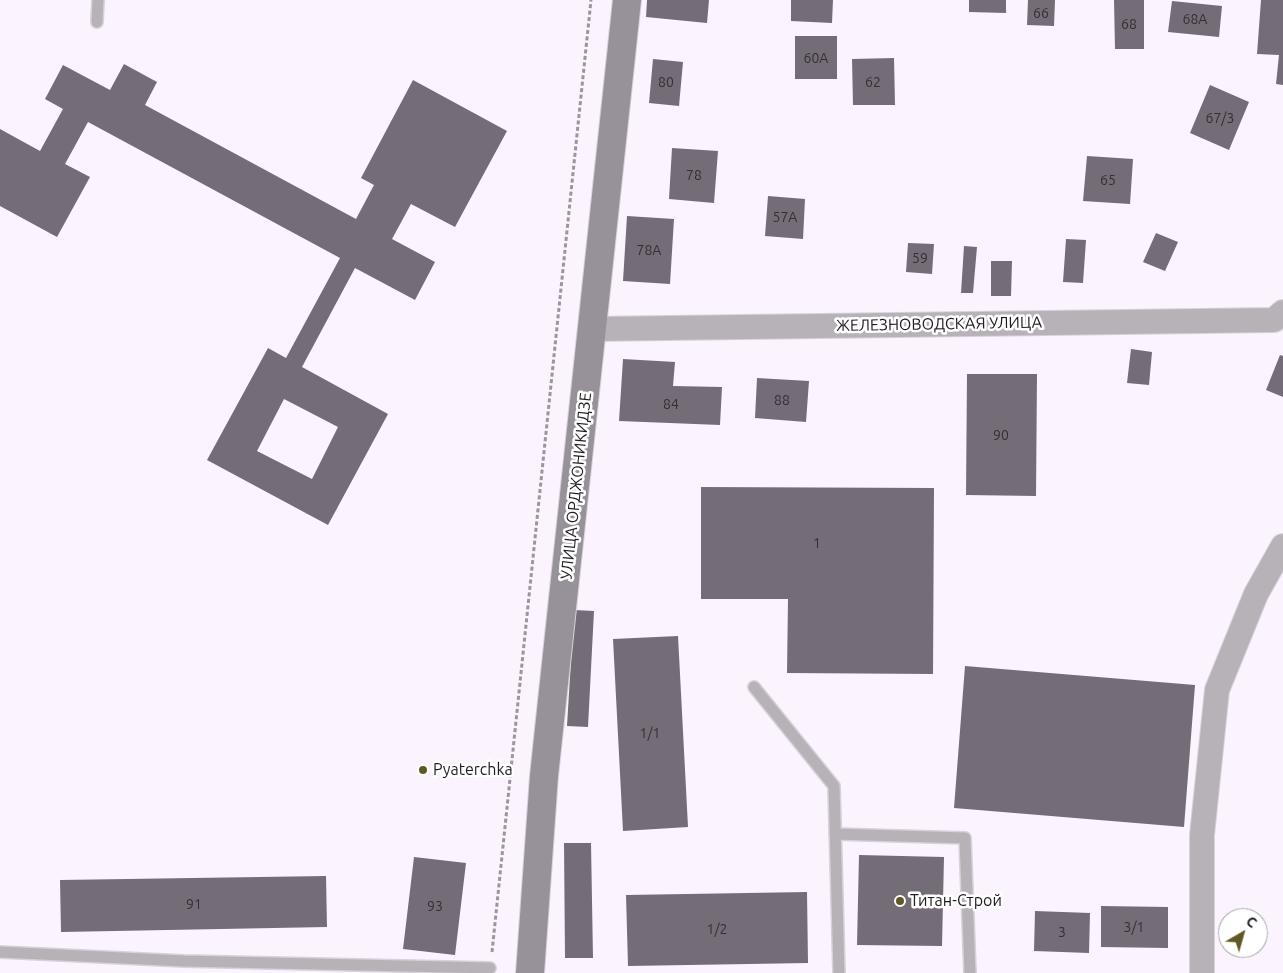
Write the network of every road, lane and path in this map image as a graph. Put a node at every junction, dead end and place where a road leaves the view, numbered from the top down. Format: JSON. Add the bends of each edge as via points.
{"nodes":[{"id":1,"x":98,"y":0,"type":"edge"},
{"id":2,"x":591,"y":0,"type":"edge"},
{"id":3,"x":627,"y":0,"type":"edge"},
{"id":4,"x":97,"y":22,"type":"dead end"},
{"id":5,"x":1283,"y":312,"type":"edge"},
{"id":6,"x":593,"y":328,"type":"junction"},
{"id":7,"x":1283,"y":546,"type":"edge"},
{"id":8,"x":754,"y":687,"type":"dead end"},
{"id":9,"x":835,"y":834,"type":"junction"},
{"id":10,"x":0,"y":952,"type":"edge"},
{"id":11,"x":490,"y":968,"type":"joint"},
{"id":12,"x":352,"y":969,"type":"edge"},
{"id":13,"x":530,"y":973,"type":"edge"},
{"id":14,"x":839,"y":973,"type":"edge"},
{"id":15,"x":970,"y":973,"type":"edge"},
{"id":16,"x":1202,"y":973,"type":"edge"}],
"edges":[{"from":1,"to":4,"type":"lane"},
{"from":2,"to":11,"type":"path"},
{"from":3,"to":6,"type":"main road","name":"УЛИЦА ОРДЖОНИКИДЗЕ"},
{"from":5,"to":6,"type":"street","name":"ЖЕЛЕЗНОВОДСКАЯ УЛИЦА","via":[[1274,320]]},
{"from":6,"to":13,"type":"main road","name":"УЛИЦА ОРДЖОНИКИДЗЕ","via":[[544,776]]},
{"from":7,"to":16,"type":"street","via":[[1256,594],[1217,690],[1202,835]]},
{"from":8,"to":9,"type":"lane","via":[[834,786]]},
{"from":9,"to":14,"type":"lane"},
{"from":9,"to":15,"type":"lane","via":[[965,838]]},
{"from":10,"to":12,"type":"lane"},
{"from":11,"to":12,"type":"lane"}]}
